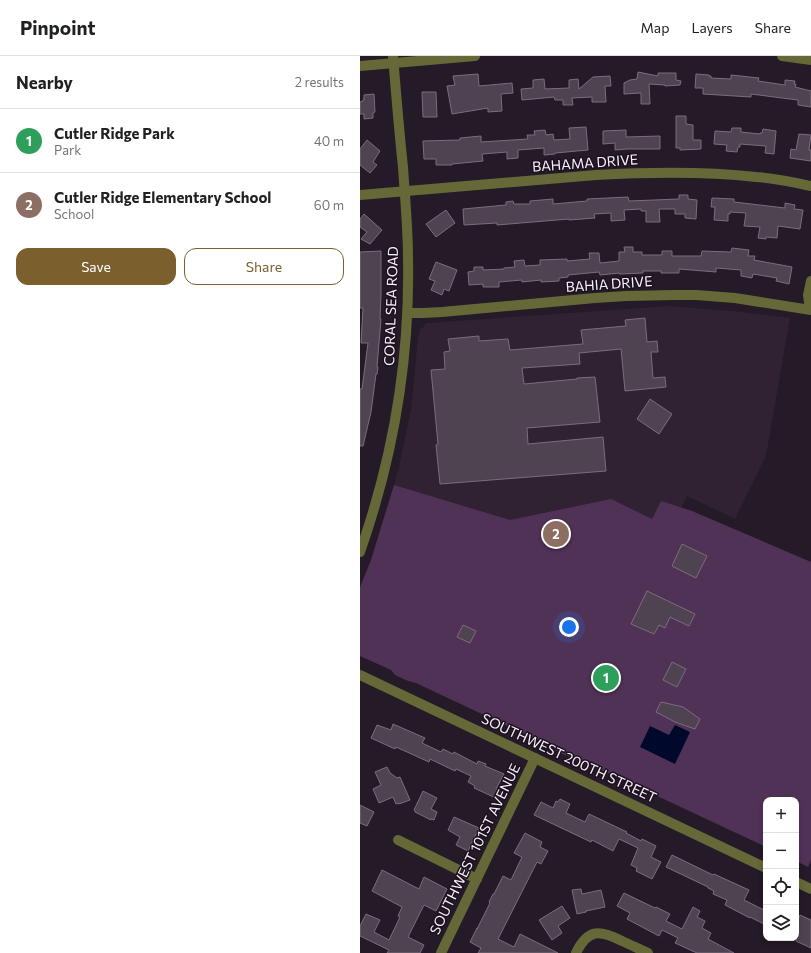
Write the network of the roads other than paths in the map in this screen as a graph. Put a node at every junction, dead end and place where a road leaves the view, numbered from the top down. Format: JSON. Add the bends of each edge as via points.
{"nodes":[{"id":1,"x":475,"y":56,"type":"edge"},
{"id":2,"x":782,"y":56,"type":"edge"},
{"id":3,"x":393,"y":59,"type":"edge"},
{"id":4,"x":811,"y":60,"type":"edge"},
{"id":5,"x":360,"y":66,"type":"edge"},
{"id":6,"x":811,"y":186,"type":"edge"},
{"id":7,"x":405,"y":192,"type":"junction"},
{"id":8,"x":360,"y":196,"type":"edge"},
{"id":9,"x":811,"y":281,"type":"edge"},
{"id":10,"x":810,"y":310,"type":"edge"},
{"id":11,"x":408,"y":313,"type":"junction"},
{"id":12,"x":360,"y":552,"type":"edge"},
{"id":13,"x":360,"y":675,"type":"edge"},
{"id":14,"x":534,"y":758,"type":"junction"},
{"id":15,"x":398,"y":840,"type":"dead end"},
{"id":16,"x":763,"y":867,"type":"edge"},
{"id":17,"x":477,"y":879,"type":"junction"},
{"id":18,"x":799,"y":883,"type":"edge"},
{"id":19,"x":811,"y":889,"type":"edge"},
{"id":20,"x":441,"y":953,"type":"edge"},
{"id":21,"x":576,"y":953,"type":"edge"},
{"id":22,"x":648,"y":953,"type":"edge"}],
"edges":[{"from":1,"to":3,"type":"street"},
{"from":2,"to":4,"type":"street"},
{"from":3,"to":5,"type":"street"},
{"from":3,"to":7,"type":"street","name":"CORAL SEA ROAD"},
{"from":6,"to":7,"type":"street","name":"BAHAMA DRIVE","via":[[757,177],[673,172],[596,175]]},
{"from":7,"to":8,"type":"street","name":"BAHAMA DRIVE"},
{"from":7,"to":11,"type":"street","name":"CORAL SEA ROAD"},
{"from":9,"to":10,"type":"street","via":[[808,295]]},
{"from":10,"to":11,"type":"street","name":"BAHIA DRIVE","via":[[766,302],[674,295]]},
{"from":11,"to":12,"type":"street","name":"CORAL SEA ROAD","via":[[391,442]]},
{"from":13,"to":14,"type":"street","name":"SOUTHWEST 200TH STREET"},
{"from":14,"to":16,"type":"street","name":"SOUTHWEST 200TH STREET"},
{"from":14,"to":17,"type":"street","name":"SOUTHWEST 101ST AVENUE"},
{"from":15,"to":17,"type":"street"},
{"from":17,"to":20,"type":"street","name":"SOUTHWEST 101ST AVENUE"},
{"from":18,"to":19,"type":"street"},
{"from":21,"to":22,"type":"street","via":[[584,940],[591,935],[603,933]]}]}
